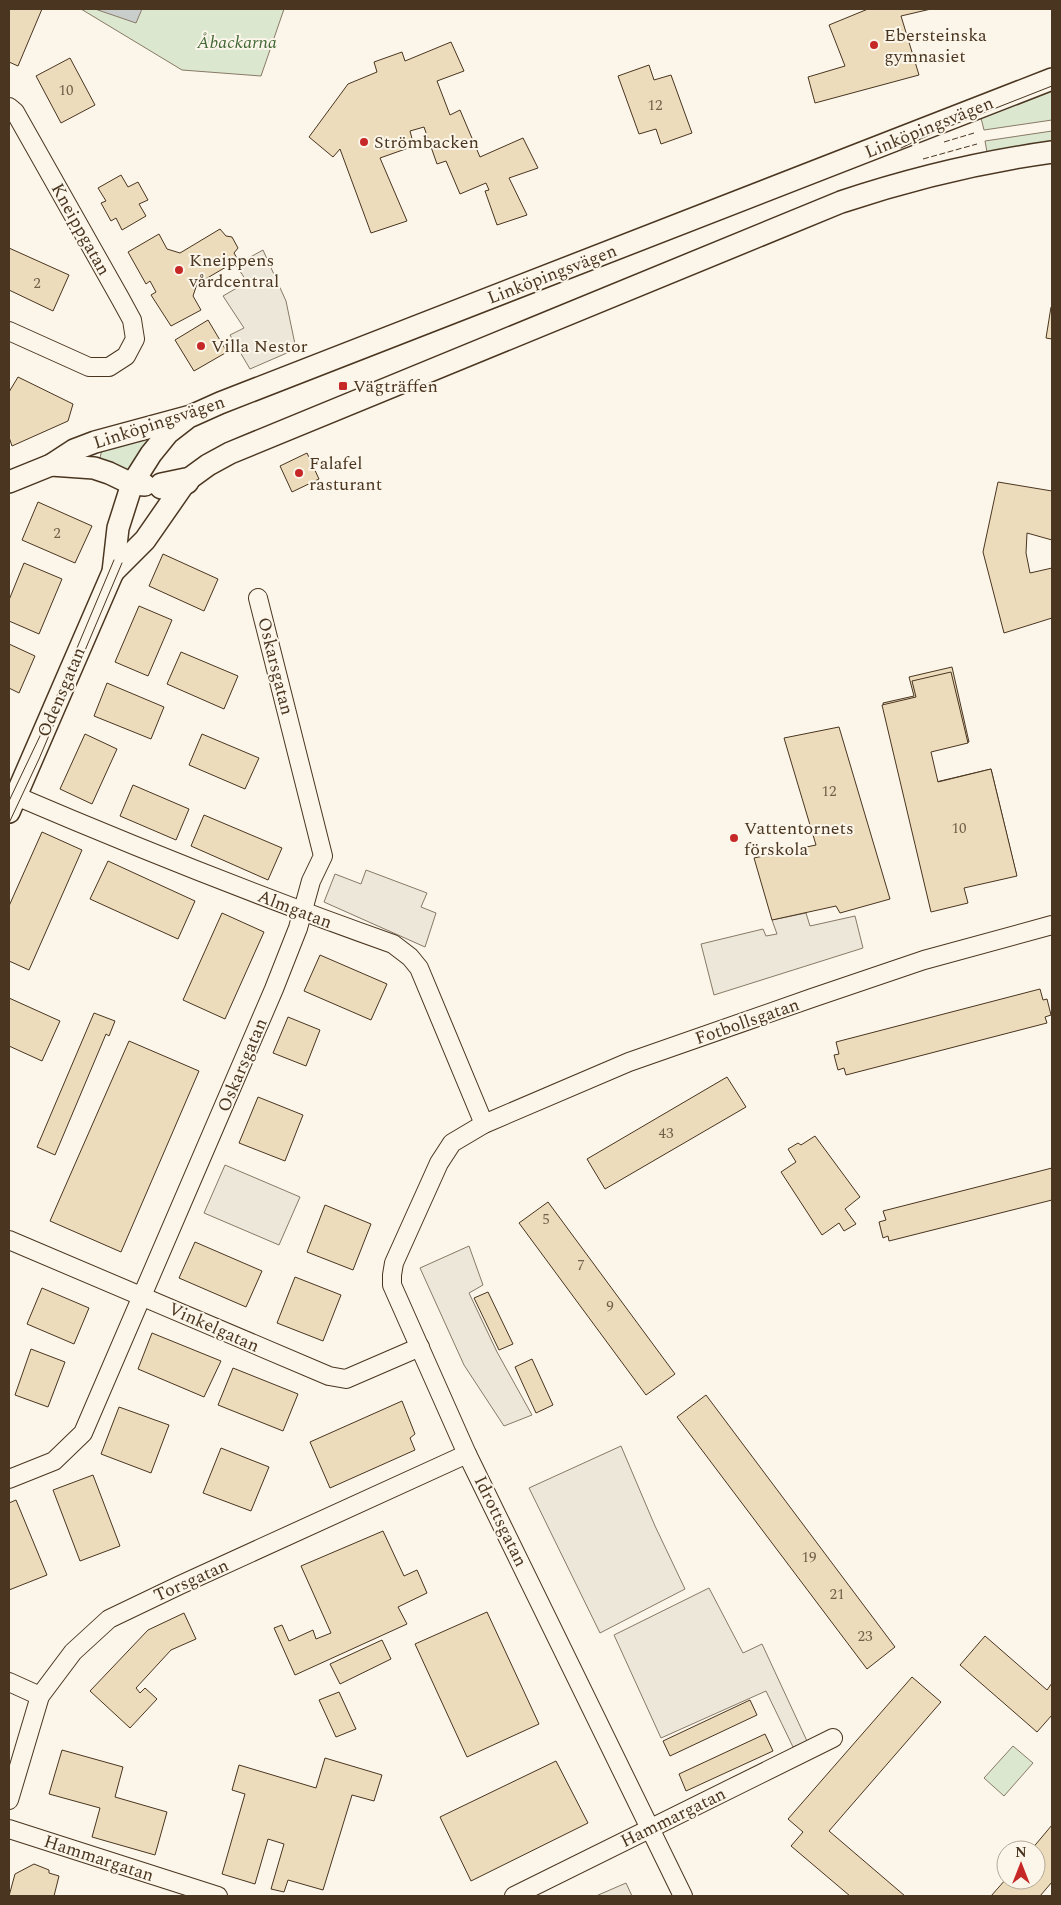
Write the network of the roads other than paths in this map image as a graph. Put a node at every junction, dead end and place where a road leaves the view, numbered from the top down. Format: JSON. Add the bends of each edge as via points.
{"nodes":[{"id":1,"x":1052,"y":79,"type":"edge"},
{"id":2,"x":9,"y":107,"type":"edge"},
{"id":3,"x":1052,"y":152,"type":"edge"},
{"id":4,"x":9,"y":331,"type":"edge"},
{"id":5,"x":191,"y":416,"type":"junction"},
{"id":6,"x":51,"y":465,"type":"junction"},
{"id":7,"x":9,"y":482,"type":"edge"},
{"id":8,"x":174,"y":483,"type":"junction"},
{"id":9,"x":132,"y":484,"type":"junction"},
{"id":10,"x":113,"y":572,"type":"junction"},
{"id":11,"x":258,"y":598,"type":"dead end"},
{"id":12,"x":11,"y":800,"type":"edge"},
{"id":13,"x":302,"y":912,"type":"junction"},
{"id":14,"x":1052,"y":925,"type":"edge"},
{"id":15,"x":484,"y":1124,"type":"junction"},
{"id":16,"x":452,"y":1142,"type":"joint"},
{"id":17,"x":9,"y":1240,"type":"edge"},
{"id":18,"x":142,"y":1295,"type":"junction"},
{"id":19,"x":420,"y":1347,"type":"junction"},
{"id":20,"x":467,"y":1454,"type":"junction"},
{"id":21,"x":9,"y":1479,"type":"edge"},
{"id":22,"x":9,"y":1682,"type":"edge"},
{"id":23,"x":40,"y":1696,"type":"junction"},
{"id":24,"x":833,"y":1738,"type":"dead end"},
{"id":25,"x":9,"y":1800,"type":"edge"},
{"id":26,"x":650,"y":1827,"type":"junction"},
{"id":27,"x":9,"y":1829,"type":"edge"},
{"id":28,"x":218,"y":1896,"type":"edge"},
{"id":29,"x":514,"y":1896,"type":"edge"},
{"id":30,"x":683,"y":1896,"type":"edge"}],
"edges":[{"from":1,"to":5,"type":"street","name":"Linköpingsvägen"},
{"from":2,"to":4,"type":"street","name":"Kneippgatan","via":[[15,112],[132,320],[135,339],[126,356],[109,368],[89,368]]},
{"from":3,"to":8,"type":"street","via":[[953,169],[841,202],[230,453]]},
{"from":5,"to":6,"type":"street","name":"Linköpingsvägen","via":[[102,439],[74,450]]},
{"from":5,"to":9,"type":"street","name":"Odensgatan","via":[[168,433]]},
{"from":6,"to":7,"type":"street","name":"Linköpingsvägen"},
{"from":6,"to":9,"type":"street","name":"Linköpingsvägen","via":[[94,468]]},
{"from":8,"to":9,"type":"street","name":"Linköpingsvägen"},
{"from":8,"to":10,"type":"street","name":"Odensgatan","via":[[144,540]]},
{"from":9,"to":10,"type":"street","name":"Odensgatan","via":[[118,528]]},
{"from":10,"to":12,"type":"street","name":"Odensgatan"},
{"from":11,"to":13,"type":"street","name":"Oskarsgatan","via":[[323,856]]},
{"from":12,"to":13,"type":"street","name":"Almgatan"},
{"from":13,"to":15,"type":"street","name":"Almgatan","via":[[393,944],[410,957],[419,968]]},
{"from":13,"to":18,"type":"street","name":"Oskarsgatan","via":[[274,989]]},
{"from":14,"to":15,"type":"street","name":"Fotbollsgatan","via":[[924,960],[794,1004],[629,1062]]},
{"from":15,"to":16,"type":"street","name":"Fotbollsgatan"},
{"from":16,"to":19,"type":"street","name":"Idrottsgatan","via":[[439,1163],[394,1263],[392,1275],[392,1285]]},
{"from":17,"to":18,"type":"street","name":"Vinkelgatan"},
{"from":18,"to":19,"type":"street","name":"Vinkelgatan","via":[[329,1376],[346,1379]]},
{"from":18,"to":21,"type":"street","name":"Oskarsgatan","via":[[83,1433],[54,1461]]},
{"from":19,"to":20,"type":"street","name":"Idrottsgatan"},
{"from":20,"to":23,"type":"street","name":"Torsgatan","via":[[122,1611],[73,1652]]},
{"from":20,"to":26,"type":"street","name":"Idrottsgatan"},
{"from":22,"to":23,"type":"street"},
{"from":23,"to":25,"type":"street","name":"Torsgatan"},
{"from":24,"to":26,"type":"street","name":"Hammargatan"},
{"from":26,"to":29,"type":"street","name":"Hammargatan"},
{"from":26,"to":30,"type":"street","name":"Idrottsgatan"},
{"from":27,"to":28,"type":"street","name":"Hammargatan"}]}
